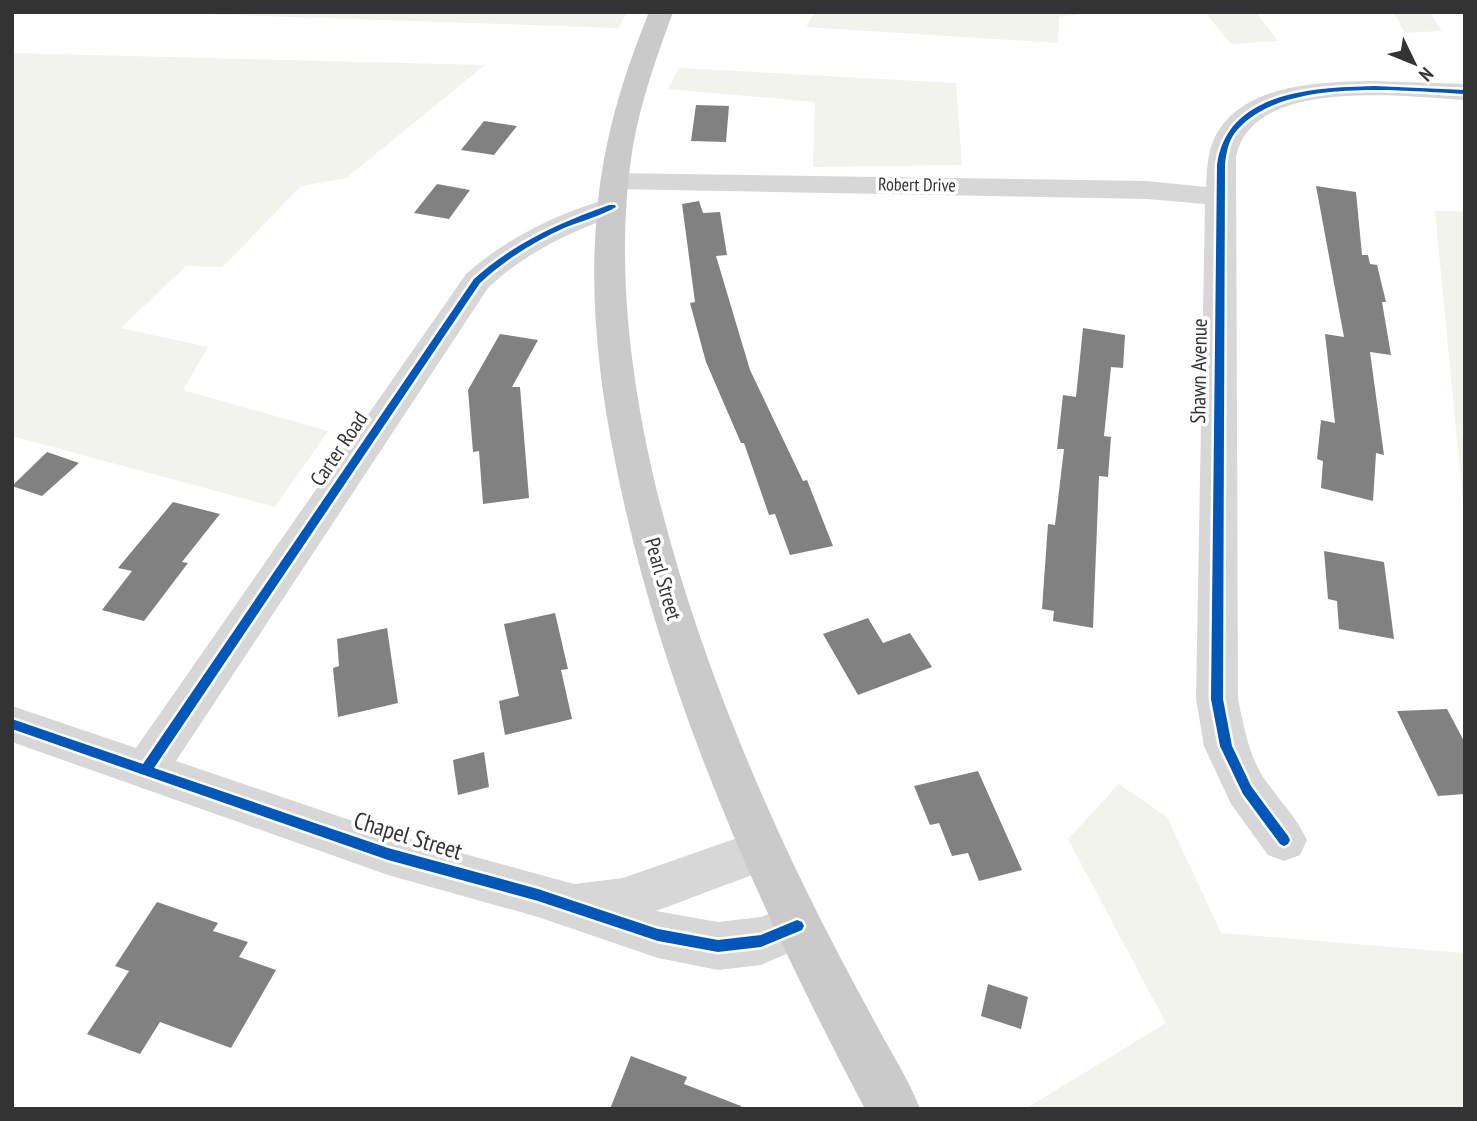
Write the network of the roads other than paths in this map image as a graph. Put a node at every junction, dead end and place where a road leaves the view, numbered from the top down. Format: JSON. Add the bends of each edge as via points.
{"nodes":[{"id":1,"x":661,"y":12,"type":"edge"},
{"id":2,"x":1465,"y":92,"type":"edge"},
{"id":3,"x":613,"y":194,"type":"junction"},
{"id":4,"x":1220,"y":197,"type":"junction"},
{"id":5,"x":12,"y":724,"type":"edge"},
{"id":6,"x":146,"y":769,"type":"junction"},
{"id":7,"x":1284,"y":840,"type":"dead end"},
{"id":8,"x":763,"y":850,"type":"junction"},
{"id":9,"x":566,"y":904,"type":"junction"},
{"id":10,"x":797,"y":926,"type":"junction"},
{"id":11,"x":894,"y":1109,"type":"edge"}],
"edges":[{"from":1,"to":3,"type":"main road","name":"Pearl Street","via":[[624,119]]},
{"from":2,"to":4,"type":"street","name":"Shawn Avenue","via":[[1356,89],[1278,100],[1242,120],[1230,134],[1224,149]]},
{"from":3,"to":4,"type":"street","name":"Robert Drive","via":[[1147,190]]},
{"from":3,"to":6,"type":"street","name":"Carter Road","via":[[497,261],[477,281]]},
{"from":3,"to":8,"type":"main road","name":"Pearl Street","via":[[610,324],[632,461],[670,607],[702,701]]},
{"from":4,"to":7,"type":"street","name":"Shawn Avenue","via":[[1217,699],[1226,746],[1247,790]]},
{"from":5,"to":6,"type":"street","name":"Chapel Street"},
{"from":6,"to":9,"type":"street","name":"Chapel Street","via":[[388,854]]},
{"from":8,"to":9,"type":"street","name":"Chapel Street","via":[[623,901]]},
{"from":8,"to":10,"type":"main road","name":"Pearl Street"},
{"from":9,"to":10,"type":"street","name":"Chapel Street","via":[[658,935],[718,946],[761,941]]},
{"from":10,"to":11,"type":"main road","name":"Pearl Street"}]}
